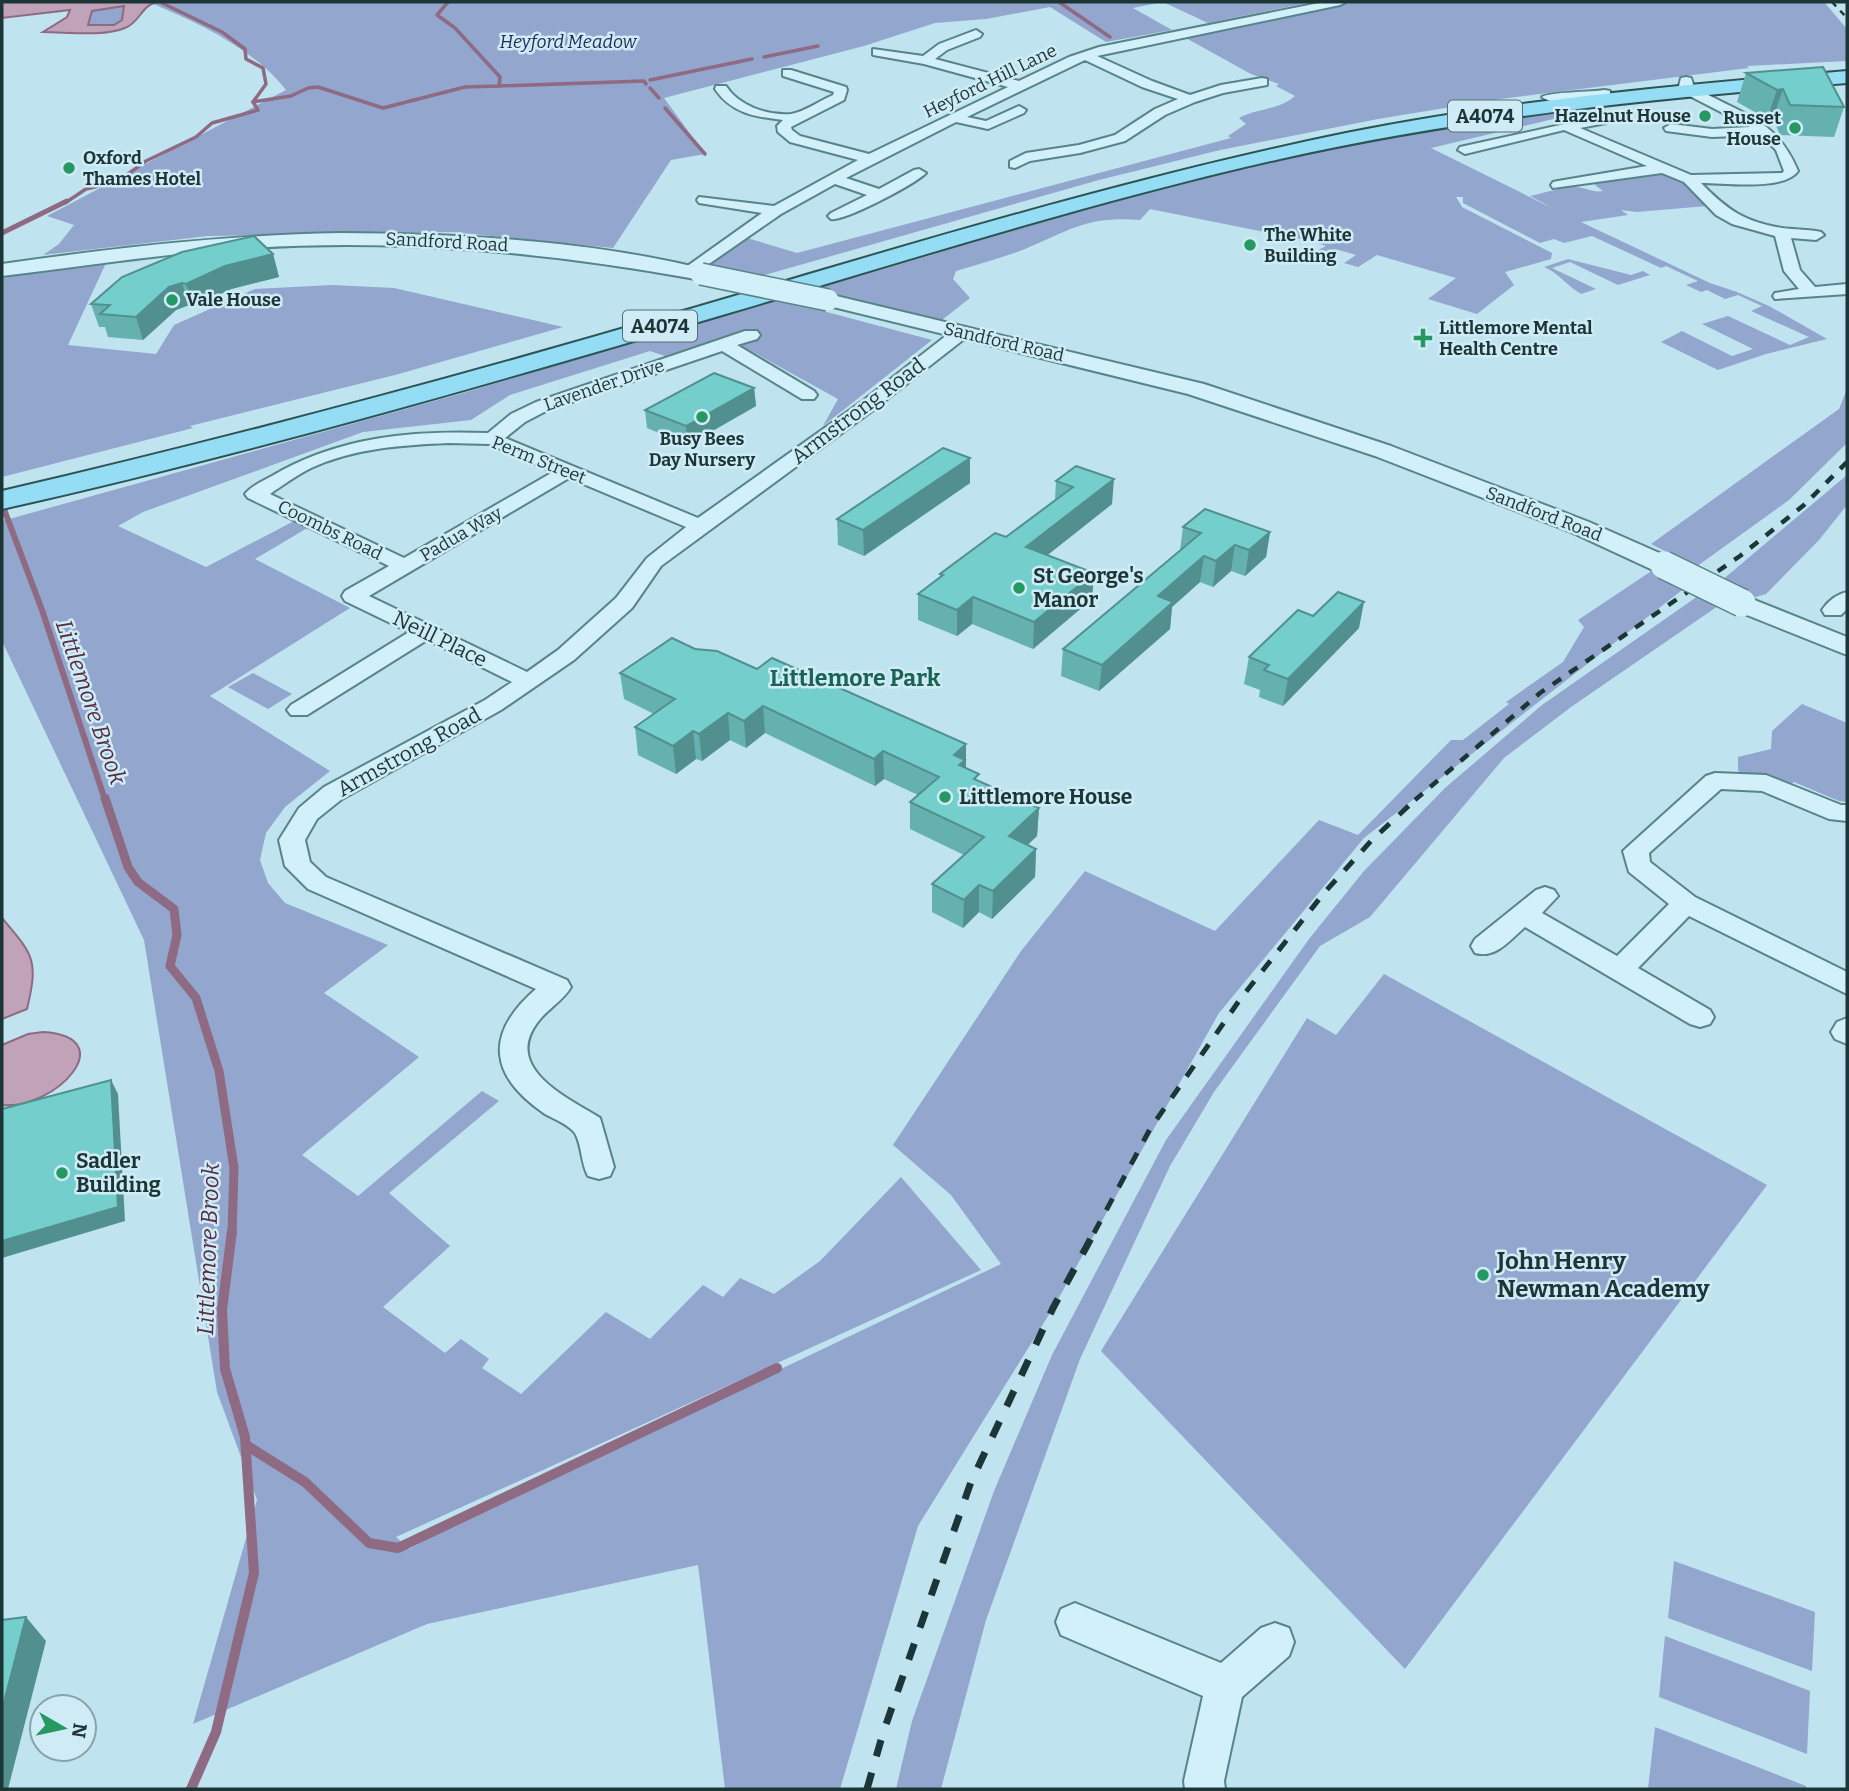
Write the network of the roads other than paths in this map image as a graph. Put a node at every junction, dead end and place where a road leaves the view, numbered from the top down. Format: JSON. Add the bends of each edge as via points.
{"nodes":[{"id":1,"x":1340,"y":2,"type":"edge"},
{"id":2,"x":976,"y":34,"type":"dead end"},
{"id":3,"x":877,"y":52,"type":"dead end"},
{"id":4,"x":1086,"y":56,"type":"junction"},
{"id":5,"x":925,"y":60,"type":"junction"},
{"id":6,"x":1847,"y":69,"type":"edge"},
{"id":7,"x":786,"y":74,"type":"dead end"},
{"id":8,"x":1847,"y":77,"type":"edge"},
{"id":9,"x":1262,"y":82,"type":"dead end"},
{"id":10,"x":1743,"y":85,"type":"junction"},
{"id":11,"x":1021,"y":86,"type":"junction"},
{"id":12,"x":1690,"y":86,"type":"junction"},
{"id":13,"x":721,"y":89,"type":"dead end"},
{"id":14,"x":1190,"y":99,"type":"junction"},
{"id":15,"x":1722,"y":103,"type":"junction"},
{"id":16,"x":1019,"y":110,"type":"dead end"},
{"id":17,"x":955,"y":117,"type":"junction"},
{"id":18,"x":794,"y":118,"type":"junction"},
{"id":19,"x":1601,"y":120,"type":"dead end"},
{"id":20,"x":1565,"y":125,"type":"junction"},
{"id":21,"x":1671,"y":128,"type":"dead end"},
{"id":22,"x":1765,"y":131,"type":"junction"},
{"id":23,"x":1465,"y":150,"type":"dead end"},
{"id":24,"x":870,"y":159,"type":"junction"},
{"id":25,"x":1015,"y":164,"type":"dead end"},
{"id":26,"x":1663,"y":168,"type":"junction"},
{"id":27,"x":919,"y":173,"type":"dead end"},
{"id":28,"x":833,"y":179,"type":"junction"},
{"id":29,"x":1689,"y":179,"type":"junction"},
{"id":30,"x":1558,"y":186,"type":"dead end"},
{"id":31,"x":880,"y":194,"type":"junction"},
{"id":32,"x":704,"y":200,"type":"dead end"},
{"id":33,"x":776,"y":211,"type":"junction"},
{"id":34,"x":836,"y":216,"type":"dead end"},
{"id":35,"x":1782,"y":233,"type":"junction"},
{"id":36,"x":1816,"y":235,"type":"dead end"},
{"id":37,"x":2,"y":270,"type":"edge"},
{"id":38,"x":694,"y":273,"type":"junction"},
{"id":39,"x":1847,"y":289,"type":"edge"},
{"id":40,"x":1811,"y":293,"type":"junction"},
{"id":41,"x":1781,"y":296,"type":"dead end"},
{"id":42,"x":962,"y":332,"type":"junction"},
{"id":43,"x":751,"y":335,"type":"dead end"},
{"id":44,"x":723,"y":344,"type":"junction"},
{"id":45,"x":808,"y":395,"type":"dead end"},
{"id":46,"x":492,"y":439,"type":"junction"},
{"id":47,"x":568,"y":471,"type":"junction"},
{"id":48,"x":2,"y":484,"type":"edge"},
{"id":49,"x":34,"y":485,"type":"junction"},
{"id":50,"x":255,"y":494,"type":"joint"},
{"id":51,"x":2,"y":500,"type":"edge"},
{"id":52,"x":700,"y":526,"type":"junction"},
{"id":53,"x":405,"y":566,"type":"junction"},
{"id":54,"x":353,"y":596,"type":"joint"},
{"id":55,"x":426,"y":631,"type":"junction"},
{"id":56,"x":1847,"y":647,"type":"edge"},
{"id":57,"x":528,"y":681,"type":"junction"},
{"id":58,"x":299,"y":710,"type":"dead end"},
{"id":59,"x":1847,"y":813,"type":"edge"},
{"id":60,"x":1545,"y":896,"type":"dead end"},
{"id":61,"x":1686,"y":903,"type":"junction"},
{"id":62,"x":1523,"y":914,"type":"junction"},
{"id":63,"x":1485,"y":946,"type":"dead end"},
{"id":64,"x":1619,"y":970,"type":"junction"},
{"id":65,"x":1847,"y":984,"type":"edge"},
{"id":66,"x":1700,"y":1017,"type":"dead end"},
{"id":67,"x":599,"y":1167,"type":"dead end"},
{"id":68,"x":1074,"y":1622,"type":"dead end"},
{"id":69,"x":1275,"y":1642,"type":"dead end"},
{"id":70,"x":1225,"y":1686,"type":"junction"},
{"id":71,"x":1205,"y":1789,"type":"edge"}],
"edges":[{"from":1,"to":4,"type":"street","name":"Heyford Hill Lane"},
{"from":2,"to":5,"type":"street"},
{"from":3,"to":5,"type":"street"},
{"from":4,"to":11,"type":"street","name":"Heyford Hill Lane"},
{"from":4,"to":14,"type":"street"},
{"from":5,"to":11,"type":"street"},
{"from":6,"to":12,"type":"main road","number":"A4074"},
{"from":7,"to":18,"type":"street","via":[[841,90],[839,97]]},
{"from":8,"to":10,"type":"main road","number":"A4074"},
{"from":9,"to":14,"type":"street"},
{"from":10,"to":12,"type":"main road","number":"A4074"},
{"from":10,"to":15,"type":"street"},
{"from":11,"to":17,"type":"street","name":"Heyford Hill Lane"},
{"from":12,"to":15,"type":"street","via":[[1709,102]]},
{"from":12,"to":49,"type":"main road","number":"A4074","via":[[1401,130],[1139,187],[455,384]]},
{"from":12,"to":49,"type":"main road","number":"A4074","via":[[1549,97],[1382,123],[1116,181]]},
{"from":13,"to":18,"type":"street","via":[[737,106]]},
{"from":14,"to":25,"type":"street","via":[[1121,138]]},
{"from":15,"to":22,"type":"street"},
{"from":16,"to":17,"type":"street","via":[[988,125]]},
{"from":17,"to":24,"type":"street","name":"Heyford Hill Lane"},
{"from":18,"to":24,"type":"street","via":[[784,126],[794,139]]},
{"from":19,"to":20,"type":"street"},
{"from":20,"to":23,"type":"street"},
{"from":20,"to":26,"type":"street"},
{"from":21,"to":22,"type":"street","via":[[1712,133]]},
{"from":22,"to":29,"type":"street","via":[[1782,149],[1791,171],[1787,176]]},
{"from":24,"to":28,"type":"street","name":"Heyford Hill Lane"},
{"from":26,"to":29,"type":"street"},
{"from":26,"to":30,"type":"street"},
{"from":27,"to":31,"type":"street"},
{"from":28,"to":31,"type":"street"},
{"from":28,"to":33,"type":"street","name":"Heyford Hill Lane"},
{"from":29,"to":35,"type":"street","via":[[1737,222]]},
{"from":31,"to":34,"type":"street"},
{"from":32,"to":33,"type":"street"},
{"from":33,"to":38,"type":"street","name":"Heyford Hill Lane"},
{"from":35,"to":36,"type":"street"},
{"from":35,"to":40,"type":"street","via":[[1792,271]]},
{"from":37,"to":38,"type":"street","name":"Sandford Road","via":[[286,240],[392,239],[537,247]]},
{"from":38,"to":42,"type":"street","name":"Sandford Road","bridge":true},
{"from":39,"to":40,"type":"street"},
{"from":40,"to":41,"type":"street"},
{"from":42,"to":52,"type":"street","name":"Armstrong Road"},
{"from":42,"to":56,"type":"street","name":"Sandford Road","bridge":true,"via":[[1196,389],[1383,451],[1580,527]]},
{"from":43,"to":44,"type":"street","name":"Lavender Drive"},
{"from":44,"to":45,"type":"street"},
{"from":44,"to":46,"type":"street","name":"Lavender Drive","via":[[542,406]]},
{"from":46,"to":47,"type":"street","name":"Perm Street"},
{"from":46,"to":50,"type":"street","name":"Perm Street","via":[[412,439],[355,448],[305,464]]},
{"from":47,"to":52,"type":"street","name":"Perm Street"},
{"from":47,"to":53,"type":"street","name":"Padua Way"},
{"from":48,"to":49,"type":"main road","number":"A4074"},
{"from":49,"to":51,"type":"main road","number":"A4074"},
{"from":50,"to":53,"type":"street","name":"Coombs Road"},
{"from":52,"to":57,"type":"street","name":"Armstrong Road","via":[[654,562],[624,603],[566,655]]},
{"from":53,"to":54,"type":"street","name":"Padua Way"},
{"from":54,"to":55,"type":"street","name":"Neill Place"},
{"from":55,"to":57,"type":"street","name":"Neill Place"},
{"from":55,"to":58,"type":"street"},
{"from":57,"to":67,"type":"street","name":"Armstrong Road","via":[[333,793],[308,814],[292,840],[298,866],[317,883],[557,987],[523,1021],[514,1041],[516,1072],[540,1095],[589,1126]]},
{"from":59,"to":61,"type":"street","via":[[1766,783],[1723,773],[1636,851],[1638,866]]},
{"from":60,"to":62,"type":"street"},
{"from":61,"to":64,"type":"street"},
{"from":61,"to":65,"type":"street"},
{"from":62,"to":63,"type":"street"},
{"from":62,"to":64,"type":"street"},
{"from":64,"to":66,"type":"street"},
{"from":68,"to":70,"type":"street"},
{"from":69,"to":70,"type":"street"},
{"from":70,"to":71,"type":"street"}]}
